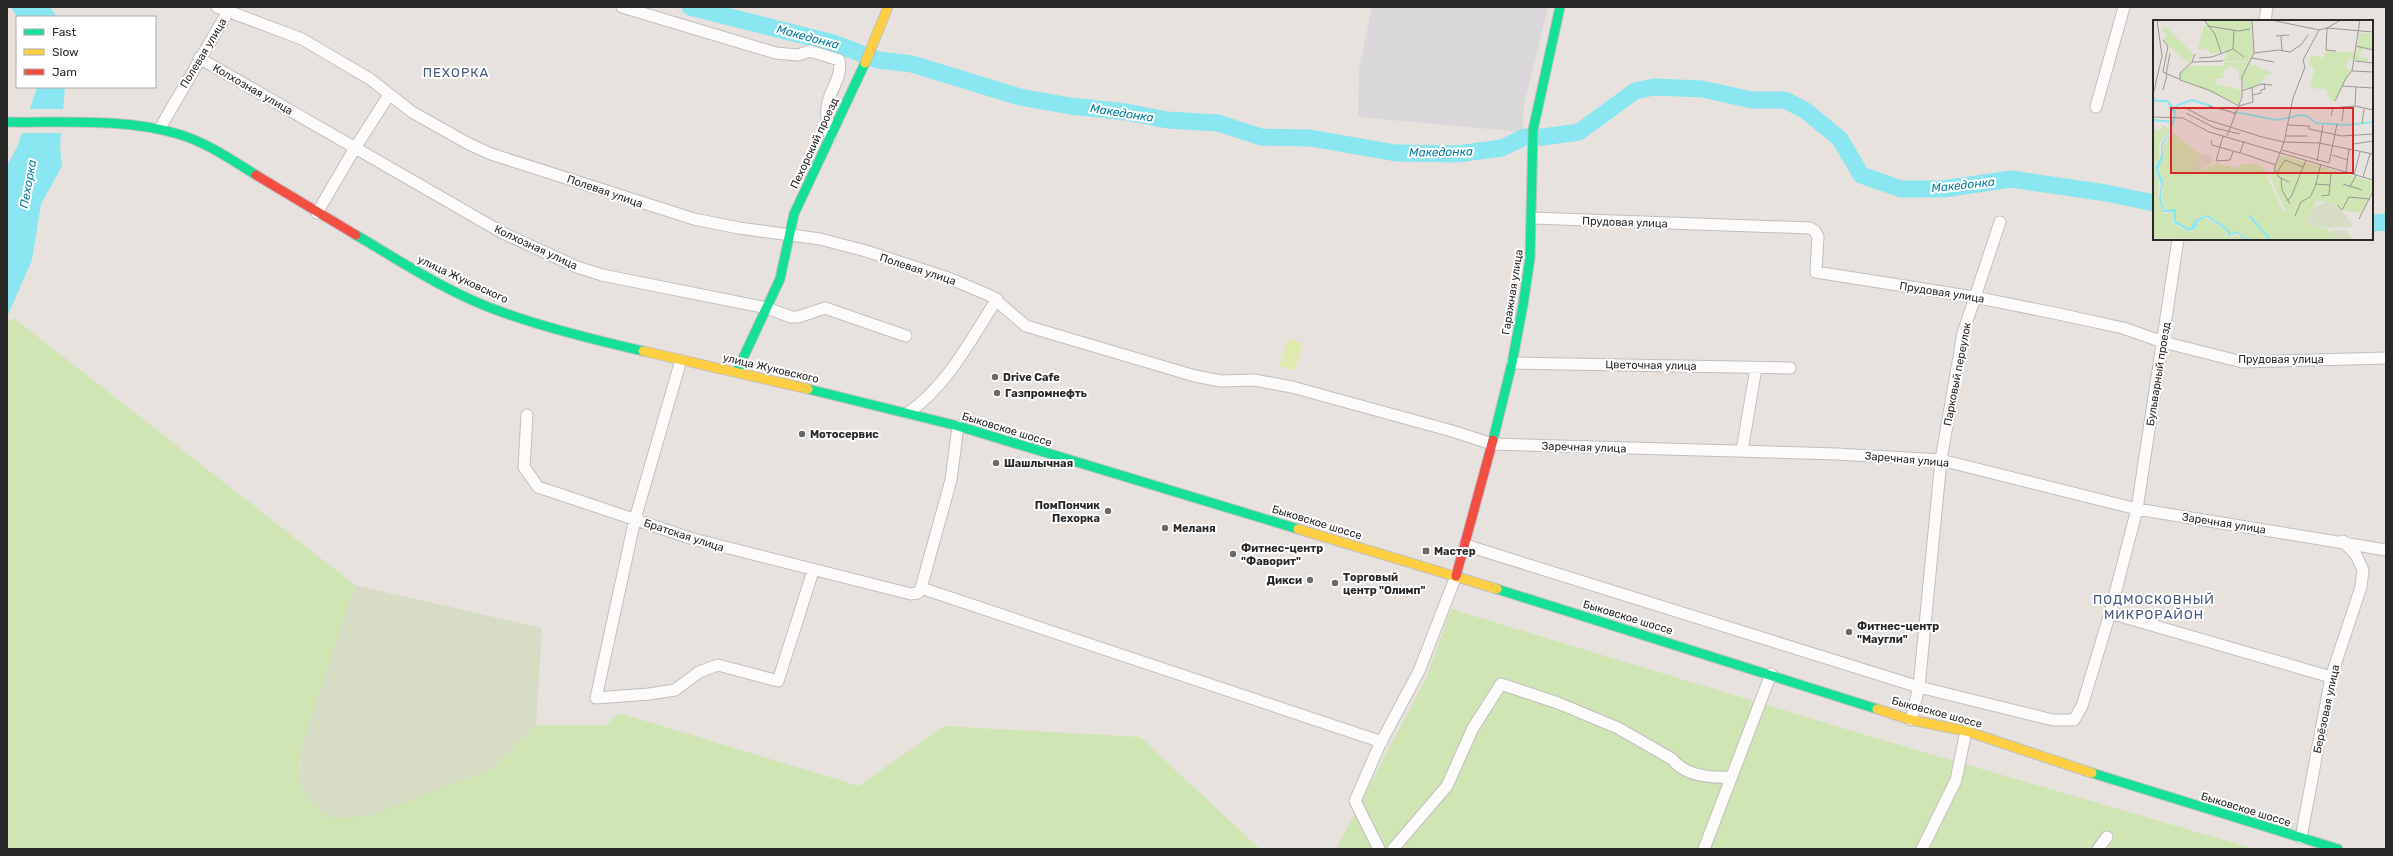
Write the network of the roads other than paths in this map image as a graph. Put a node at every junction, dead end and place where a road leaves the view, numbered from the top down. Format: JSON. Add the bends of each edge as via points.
{"nodes":[{"id":1,"x":217,"y":7,"type":"edge"},
{"id":2,"x":622,"y":7,"type":"edge"},
{"id":3,"x":888,"y":7,"type":"edge"},
{"id":4,"x":1560,"y":7,"type":"edge"},
{"id":5,"x":2124,"y":7,"type":"edge"},
{"id":6,"x":2267,"y":7,"type":"edge"},
{"id":7,"x":227,"y":12,"type":"junction"},
{"id":8,"x":2265,"y":20,"type":"edge"},
{"id":9,"x":199,"y":58,"type":"junction"},
{"id":10,"x":389,"y":96,"type":"junction"},
{"id":11,"x":2096,"y":107,"type":"dead end"},
{"id":12,"x":7,"y":122,"type":"edge"},
{"id":13,"x":160,"y":128,"type":"junction"},
{"id":14,"x":830,"y":137,"type":"junction"},
{"id":15,"x":355,"y":148,"type":"junction"},
{"id":16,"x":317,"y":213,"type":"junction"},
{"id":17,"x":1532,"y":218,"type":"junction"},
{"id":18,"x":2000,"y":222,"type":"dead end"},
{"id":19,"x":787,"y":233,"type":"junction"},
{"id":20,"x":2178,"y":240,"type":"edge"},
{"id":21,"x":1974,"y":297,"type":"junction"},
{"id":22,"x":997,"y":299,"type":"junction"},
{"id":23,"x":767,"y":308,"type":"junction"},
{"id":24,"x":906,"y":336,"type":"dead end"},
{"id":25,"x":2163,"y":342,"type":"junction"},
{"id":26,"x":2386,"y":358,"type":"edge"},
{"id":27,"x":681,"y":360,"type":"junction"},
{"id":28,"x":1512,"y":363,"type":"junction"},
{"id":29,"x":1756,"y":368,"type":"junction"},
{"id":30,"x":1790,"y":368,"type":"dead end"},
{"id":31,"x":737,"y":371,"type":"junction"},
{"id":32,"x":908,"y":413,"type":"junction"},
{"id":33,"x":527,"y":415,"type":"dead end"},
{"id":34,"x":958,"y":426,"type":"junction"},
{"id":35,"x":1492,"y":444,"type":"junction"},
{"id":36,"x":1742,"y":451,"type":"junction"},
{"id":37,"x":1941,"y":460,"type":"junction"},
{"id":38,"x":2137,"y":509,"type":"junction"},
{"id":39,"x":635,"y":519,"type":"junction"},
{"id":40,"x":2342,"y":541,"type":"junction"},
{"id":41,"x":1465,"y":545,"type":"junction"},
{"id":42,"x":2386,"y":550,"type":"edge"},
{"id":43,"x":813,"y":571,"type":"junction"},
{"id":44,"x":1456,"y":576,"type":"junction"},
{"id":45,"x":921,"y":588,"type":"junction"},
{"id":46,"x":2110,"y":613,"type":"junction"},
{"id":47,"x":1771,"y":674,"type":"junction"},
{"id":48,"x":2331,"y":677,"type":"junction"},
{"id":49,"x":1919,"y":687,"type":"junction"},
{"id":50,"x":1911,"y":720,"type":"junction"},
{"id":51,"x":1966,"y":731,"type":"junction"},
{"id":52,"x":1382,"y":742,"type":"junction"},
{"id":53,"x":1732,"y":777,"type":"junction"},
{"id":54,"x":2107,"y":837,"type":"dead end"},
{"id":55,"x":2301,"y":838,"type":"junction"},
{"id":56,"x":1379,"y":849,"type":"edge"},
{"id":57,"x":1393,"y":849,"type":"edge"},
{"id":58,"x":1704,"y":849,"type":"edge"},
{"id":59,"x":1922,"y":849,"type":"edge"},
{"id":60,"x":2098,"y":849,"type":"edge"},
{"id":61,"x":2338,"y":849,"type":"edge"}],
"edges":[{"from":1,"to":7,"type":"street"},
{"from":2,"to":14,"type":"street","via":[[776,53],[798,55],[810,51],[839,60],[837,78],[828,102],[827,122]]},
{"from":3,"to":14,"type":"main road","name":"Пехорский проезд","via":[[872,49]]},
{"from":4,"to":17,"type":"main road","name":"Гаражная улица","via":[[1533,130]]},
{"from":5,"to":11,"type":"street"},
{"from":6,"to":8,"type":"street"},
{"from":7,"to":9,"type":"street","name":"Полевая улица"},
{"from":7,"to":10,"type":"street","name":"Полевая улица","via":[[302,39],[364,75]]},
{"from":9,"to":13,"type":"street","name":"Полевая улица"},
{"from":9,"to":15,"type":"street","name":"Колхозная улица"},
{"from":10,"to":15,"type":"street"},
{"from":10,"to":19,"type":"street","name":"Полевая улица","via":[[466,143],[539,171],[602,188],[655,208],[694,219],[739,228]]},
{"from":12,"to":13,"type":"main road","name":"улица Жуковского","via":[[80,122]]},
{"from":13,"to":16,"type":"main road","name":"улица Жуковского","via":[[221,153]]},
{"from":14,"to":19,"type":"main road","name":"Пехорский проезд"},
{"from":15,"to":16,"type":"street"},
{"from":15,"to":23,"type":"street","name":"Колхозная улица","via":[[503,233],[577,267],[602,275]]},
{"from":16,"to":27,"type":"main road","name":"улица Жуковского","via":[[430,279],[498,311],[598,341]]},
{"from":17,"to":21,"type":"street","name":"Прудовая улица","via":[[1810,228],[1818,237],[1816,272]]},
{"from":17,"to":28,"type":"main road","name":"Гаражная улица","via":[[1530,258]]},
{"from":18,"to":21,"type":"street","name":"Парковый переулок"},
{"from":19,"to":22,"type":"street","name":"Полевая улица","via":[[866,251],[951,279]]},
{"from":19,"to":23,"type":"main road","name":"Пехорский проезд","via":[[785,263]]},
{"from":20,"to":25,"type":"street","name":"Бульварный проезд"},
{"from":21,"to":25,"type":"street","name":"Прудовая улица","via":[[2123,328]]},
{"from":21,"to":37,"type":"street","name":"Парковый переулок","via":[[1963,333]]},
{"from":22,"to":32,"type":"street","via":[[945,378],[923,403]]},
{"from":22,"to":35,"type":"street","name":"Полевая улица","via":[[1026,326],[1058,336],[1195,376],[1221,380],[1254,380],[1292,387]]},
{"from":23,"to":24,"type":"street","name":"Колхозная улица","via":[[798,318],[825,308]]},
{"from":23,"to":31,"type":"main road","name":"Пехорский проезд","via":[[746,347]]},
{"from":25,"to":26,"type":"street","name":"Прудовая улица","via":[[2242,362]]},
{"from":25,"to":38,"type":"street","name":"Бульварный проезд"},
{"from":27,"to":31,"type":"main road","name":"улица Жуковского"},
{"from":27,"to":39,"type":"street"},
{"from":28,"to":29,"type":"street","name":"Цветочная улица"},
{"from":28,"to":35,"type":"main road","name":"Гаражная улица"},
{"from":29,"to":30,"type":"street","name":"Цветочная улица"},
{"from":29,"to":36,"type":"street"},
{"from":31,"to":32,"type":"main road","name":"улица Жуковского"},
{"from":32,"to":34,"type":"main road","name":"Быковское шоссе"},
{"from":33,"to":39,"type":"street","via":[[524,467],[538,487]]},
{"from":34,"to":44,"type":"main road","name":"Быковское шоссе"},
{"from":34,"to":45,"type":"street","via":[[951,480]]},
{"from":35,"to":36,"type":"street","name":"Заречная улица"},
{"from":35,"to":41,"type":"main road","name":"Гаражная улица"},
{"from":36,"to":37,"type":"street","name":"Заречная улица"},
{"from":37,"to":38,"type":"street","name":"Заречная улица"},
{"from":37,"to":49,"type":"street","name":"Парковый переулок"},
{"from":38,"to":40,"type":"street","name":"Заречная улица"},
{"from":38,"to":46,"type":"street","name":"Бульварный проезд"},
{"from":39,"to":43,"type":"street","name":"Братская улица","via":[[693,539]]},
{"from":39,"to":43,"type":"street","name":"Братская улица","via":[[596,698],[675,690],[699,672],[718,665],[778,681]]},
{"from":40,"to":42,"type":"street","name":"Заречная улица"},
{"from":40,"to":48,"type":"street","name":"Берёзовая улица","via":[[2356,555],[2362,570],[2361,587]]},
{"from":41,"to":44,"type":"main road","name":"Гаражная улица"},
{"from":41,"to":49,"type":"street"},
{"from":43,"to":45,"type":"street","name":"Братская улица","via":[[911,594],[918,593]]},
{"from":44,"to":47,"type":"main road","name":"Быковское шоссе"},
{"from":44,"to":52,"type":"street","via":[[1419,671]]},
{"from":45,"to":52,"type":"street"},
{"from":46,"to":48,"type":"street"},
{"from":46,"to":49,"type":"street","name":"Бульварный проезд","via":[[2082,706],[2074,720],[2053,720]]},
{"from":47,"to":50,"type":"main road","name":"Быковское шоссе"},
{"from":47,"to":53,"type":"street"},
{"from":48,"to":55,"type":"street","name":"Берёзовая улица"},
{"from":49,"to":50,"type":"street","name":"Парковый переулок"},
{"from":50,"to":51,"type":"main road","name":"Быковское шоссе"},
{"from":51,"to":55,"type":"main road","name":"Быковское шоссе","via":[[2155,794]]},
{"from":51,"to":59,"type":"street","via":[[1956,780]]},
{"from":52,"to":56,"type":"street","via":[[1355,801]]},
{"from":53,"to":57,"type":"street","via":[[1711,778],[1678,766],[1672,759],[1618,728],[1558,703],[1501,684],[1473,728],[1447,786]]},
{"from":53,"to":58,"type":"street"},
{"from":54,"to":60,"type":"street"},
{"from":55,"to":61,"type":"main road","name":"Быковское шоссе"}]}
